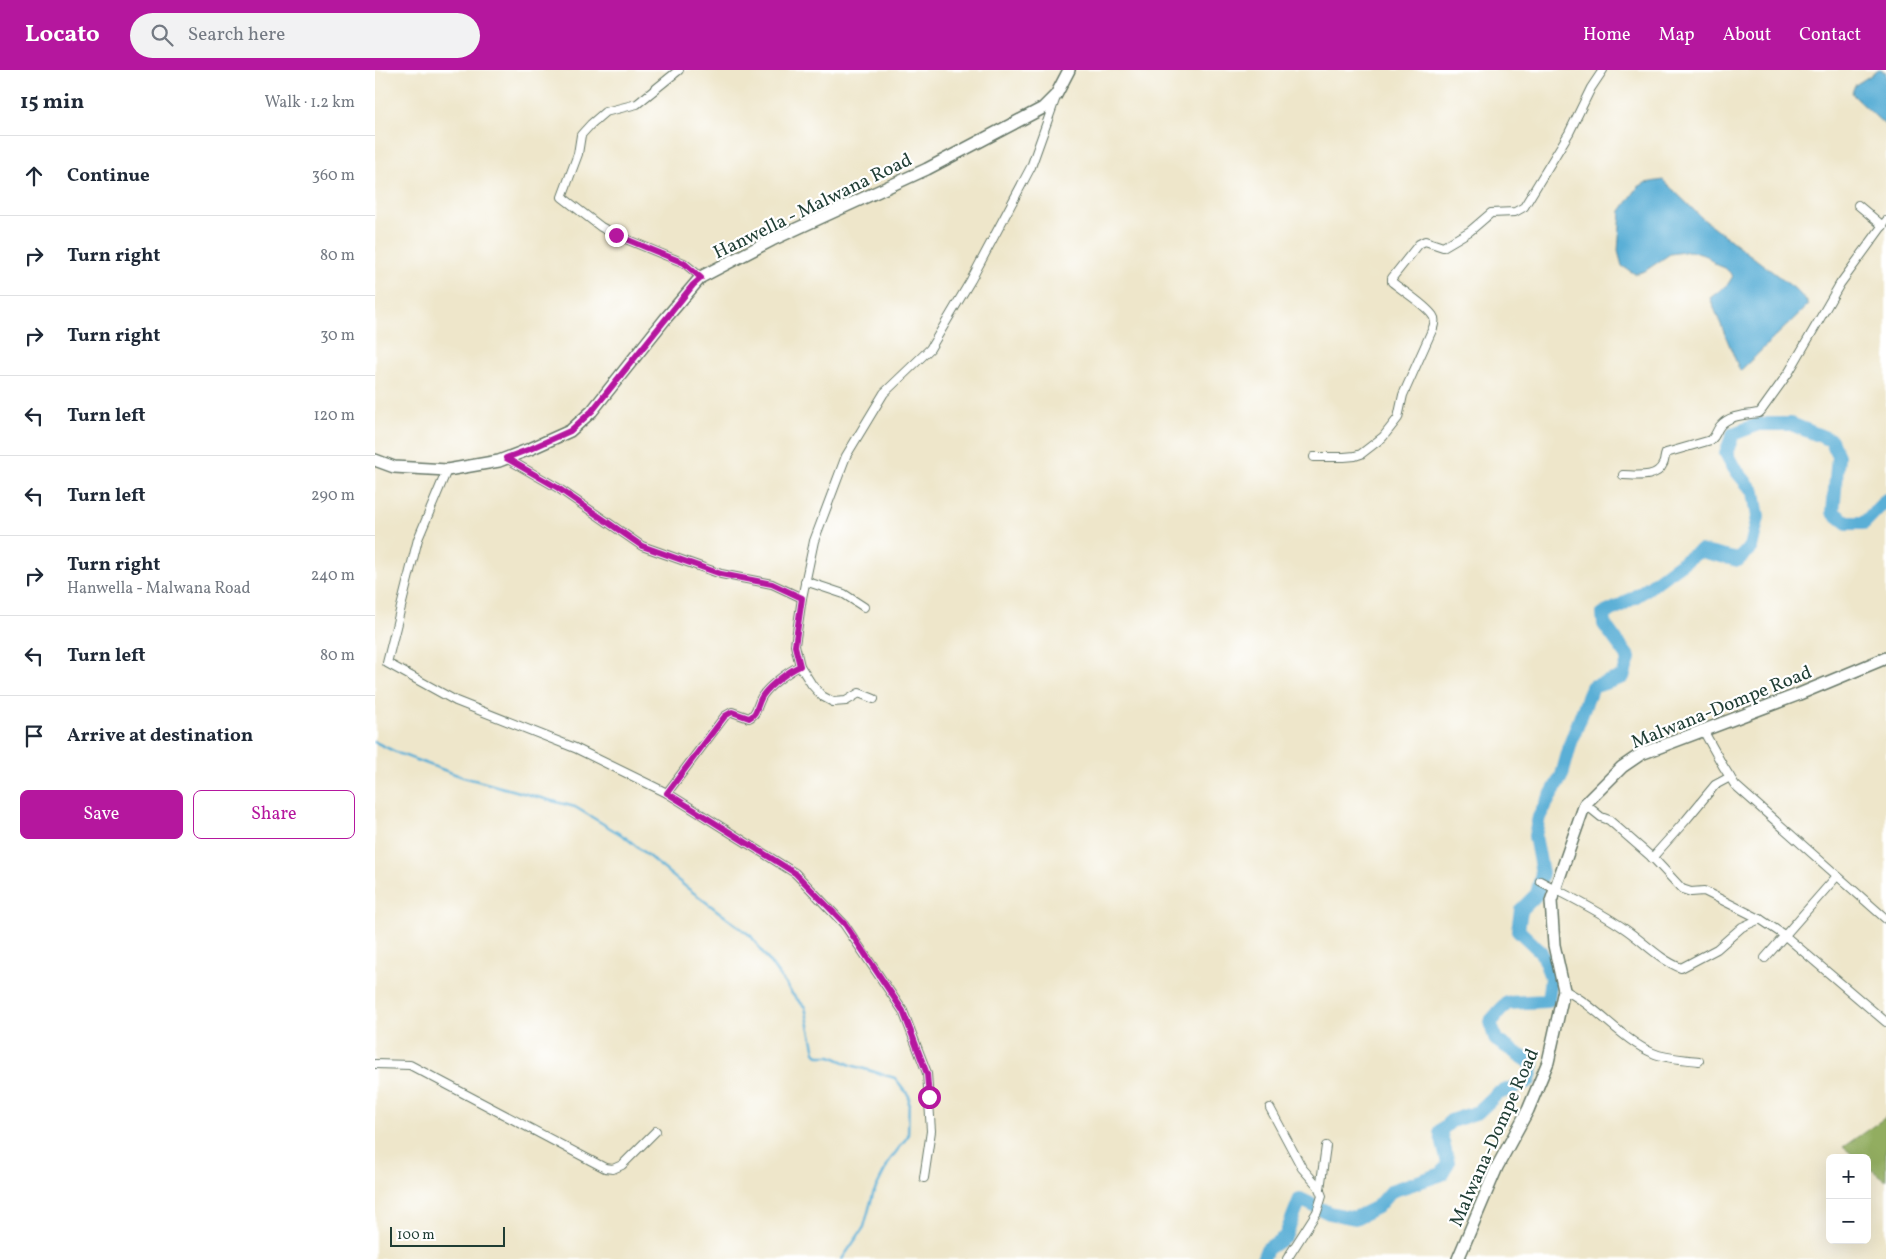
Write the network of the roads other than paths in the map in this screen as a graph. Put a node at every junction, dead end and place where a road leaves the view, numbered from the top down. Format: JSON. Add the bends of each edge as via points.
{"nodes":[{"id":1,"x":679,"y":70,"type":"edge"},
{"id":2,"x":1069,"y":70,"type":"edge"},
{"id":3,"x":1603,"y":70,"type":"edge"},
{"id":4,"x":1056,"y":96,"type":"junction"},
{"id":5,"x":1858,"y":205,"type":"dead end"},
{"id":6,"x":1884,"y":223,"type":"edge"},
{"id":7,"x":701,"y":278,"type":"junction"},
{"id":8,"x":1314,"y":457,"type":"dead end"},
{"id":9,"x":506,"y":458,"type":"junction"},
{"id":10,"x":375,"y":460,"type":"edge"},
{"id":11,"x":447,"y":470,"type":"junction"},
{"id":12,"x":1623,"y":475,"type":"dead end"},
{"id":13,"x":805,"y":581,"type":"junction"},
{"id":14,"x":802,"y":598,"type":"junction"},
{"id":15,"x":864,"y":607,"type":"dead end"},
{"id":16,"x":1886,"y":658,"type":"edge"},
{"id":17,"x":800,"y":666,"type":"junction"},
{"id":18,"x":874,"y":699,"type":"dead end"},
{"id":19,"x":1703,"y":730,"type":"junction"},
{"id":20,"x":1730,"y":777,"type":"junction"},
{"id":21,"x":667,"y":793,"type":"junction"},
{"id":22,"x":1585,"y":804,"type":"junction"},
{"id":23,"x":1652,"y":858,"type":"junction"},
{"id":24,"x":1837,"y":876,"type":"junction"},
{"id":25,"x":1540,"y":881,"type":"dead end"},
{"id":26,"x":1555,"y":889,"type":"junction"},
{"id":27,"x":1760,"y":919,"type":"junction"},
{"id":28,"x":1886,"y":919,"type":"edge"},
{"id":29,"x":1784,"y":935,"type":"junction"},
{"id":30,"x":1765,"y":958,"type":"dead end"},
{"id":31,"x":1564,"y":990,"type":"junction"},
{"id":32,"x":1886,"y":1022,"type":"edge"},
{"id":33,"x":1699,"y":1061,"type":"dead end"},
{"id":34,"x":375,"y":1064,"type":"edge"},
{"id":35,"x":1270,"y":1108,"type":"dead end"},
{"id":36,"x":655,"y":1131,"type":"dead end"},
{"id":37,"x":1326,"y":1146,"type":"dead end"},
{"id":38,"x":924,"y":1178,"type":"dead end"},
{"id":39,"x":1320,"y":1191,"type":"junction"},
{"id":40,"x":1287,"y":1259,"type":"edge"},
{"id":41,"x":1458,"y":1259,"type":"edge"}],
"edges":[{"from":1,"to":7,"type":"street","via":[[637,104],[605,112],[585,129],[562,197],[601,227],[684,263]]},
{"from":2,"to":4,"type":"street","name":"Hanwella - Malwana Road"},
{"from":3,"to":8,"type":"street","via":[[1525,207],[1515,212],[1491,213],[1470,231],[1443,247],[1425,241],[1419,244],[1391,278],[1435,321],[1403,395],[1398,418],[1383,437],[1361,454],[1344,458]]},
{"from":4,"to":7,"type":"street","name":"Hanwella - Malwana Road","via":[[1043,108],[927,169],[772,240]]},
{"from":4,"to":13,"type":"street","via":[[1031,167],[971,280],[930,348],[885,393],[846,456],[814,541]]},
{"from":5,"to":6,"type":"street"},
{"from":6,"to":12,"type":"street","via":[[1840,284],[1789,372],[1759,413],[1730,419],[1711,440],[1666,453],[1663,465],[1656,472],[1646,476]]},
{"from":7,"to":9,"type":"street","name":"Hanwella - Malwana Road","via":[[592,411],[570,431]]},
{"from":9,"to":11,"type":"street","name":"Hanwella - Malwana Road"},
{"from":9,"to":14,"type":"street","via":[[558,488],[642,546],[721,574],[772,584]]},
{"from":10,"to":11,"type":"street","name":"Hanwella - Malwana Road","via":[[394,467]]},
{"from":11,"to":21,"type":"street","via":[[418,539],[387,662],[456,701],[575,748]]},
{"from":13,"to":14,"type":"street"},
{"from":13,"to":15,"type":"street","via":[[844,594]]},
{"from":14,"to":17,"type":"street","via":[[795,646]]},
{"from":16,"to":19,"type":"street","name":"Malwana-Dompe Road"},
{"from":17,"to":18,"type":"street","via":[[821,696],[833,702],[846,701],[859,693]]},
{"from":17,"to":21,"type":"street","via":[[763,695],[754,716],[749,718],[732,712],[725,716]]},
{"from":19,"to":20,"type":"street"},
{"from":19,"to":22,"type":"street","name":"Malwana-Dompe Road","via":[[1641,754],[1622,767]]},
{"from":20,"to":23,"type":"street","via":[[1715,785]]},
{"from":20,"to":24,"type":"street"},
{"from":21,"to":38,"type":"street","via":[[795,873],[845,924],[903,1011],[927,1074],[931,1131]]},
{"from":22,"to":23,"type":"street","via":[[1609,820]]},
{"from":22,"to":26,"type":"street","name":"Malwana-Dompe Road"},
{"from":23,"to":27,"type":"street","via":[[1682,889],[1704,891]]},
{"from":24,"to":28,"type":"street"},
{"from":24,"to":29,"type":"street"},
{"from":25,"to":26,"type":"street"},
{"from":26,"to":27,"type":"street","via":[[1606,917],[1670,964],[1681,968],[1717,949],[1742,927]]},
{"from":26,"to":31,"type":"street","name":"Malwana-Dompe Road","via":[[1551,901],[1554,945]]},
{"from":27,"to":29,"type":"street"},
{"from":29,"to":30,"type":"street"},
{"from":29,"to":32,"type":"street"},
{"from":31,"to":33,"type":"street","via":[[1578,997],[1642,1048],[1655,1054]]},
{"from":31,"to":41,"type":"street","name":"Malwana-Dompe Road","via":[[1548,1062],[1528,1110],[1497,1167]]},
{"from":34,"to":36,"type":"street","via":[[410,1065],[605,1168],[622,1165]]},
{"from":35,"to":39,"type":"street","via":[[1303,1168]]},
{"from":37,"to":39,"type":"street"},
{"from":39,"to":40,"type":"street","via":[[1317,1212]]}]}
